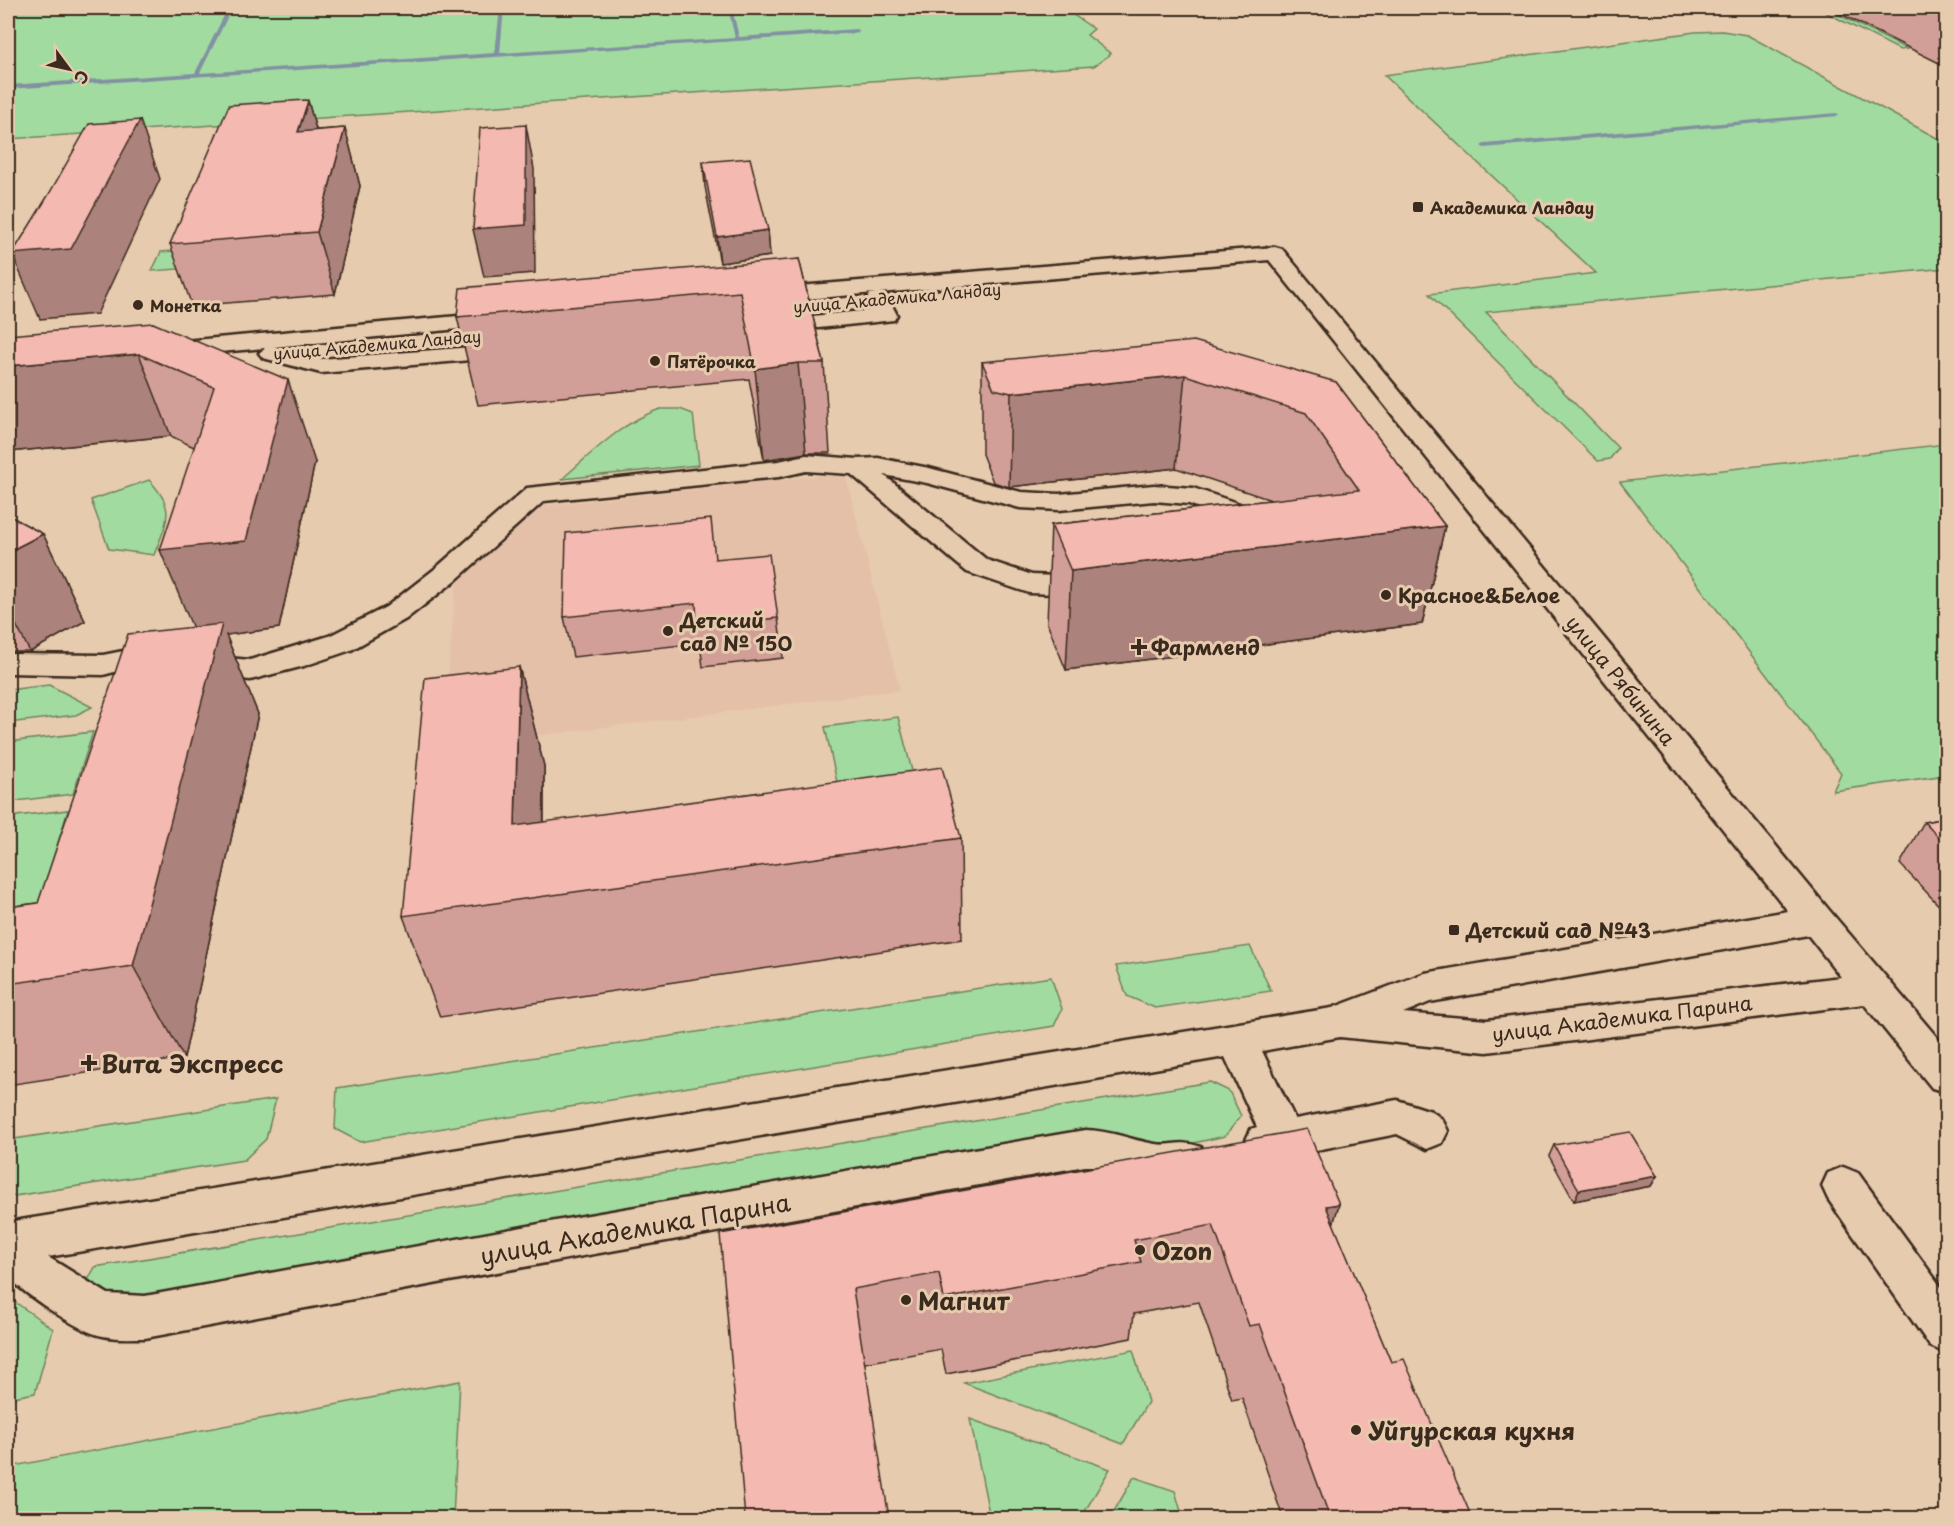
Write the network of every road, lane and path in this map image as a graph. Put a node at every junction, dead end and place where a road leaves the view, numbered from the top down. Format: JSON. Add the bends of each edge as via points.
{"nodes":[{"id":1,"x":1280,"y":259,"type":"junction"},
{"id":2,"x":144,"y":362,"type":"joint"},
{"id":3,"x":858,"y":467,"type":"junction"},
{"id":4,"x":8,"y":664,"type":"edge"},
{"id":5,"x":1815,"y":920,"type":"junction"},
{"id":6,"x":1872,"y":988,"type":"junction"},
{"id":7,"x":1336,"y":1023,"type":"junction"},
{"id":8,"x":1237,"y":1039,"type":"junction"},
{"id":9,"x":1947,"y":1076,"type":"edge"},
{"id":10,"x":1427,"y":1131,"type":"dead end"},
{"id":11,"x":1283,"y":1138,"type":"junction"},
{"id":12,"x":1843,"y":1186,"type":"dead end"},
{"id":13,"x":19,"y":1241,"type":"edge"},
{"id":14,"x":1947,"y":1331,"type":"edge"}],
"edges":[{"from":1,"to":1,"type":"street","name":"улица Академика Ландау","via":[[746,312],[886,315],[879,299]]},
{"from":1,"to":5,"type":"street","name":"улица Рябинина"},
{"from":2,"to":2,"type":"street","name":"улица Академика Ландау","via":[[271,353],[321,366],[374,364],[525,332]]},
{"from":3,"to":3,"type":"street","via":[[976,566],[1029,584],[1082,586],[1238,574],[1255,566],[1260,554],[1230,510],[1194,496],[1154,493],[1059,502],[1020,500],[929,476],[878,466]]},
{"from":3,"to":4,"type":"street","via":[[806,463],[536,494],[396,614],[340,643],[250,670],[133,658],[103,665]]},
{"from":5,"to":6,"type":"street","name":"улица Рябинина"},
{"from":5,"to":7,"type":"street","name":"улица Академика Парина","via":[[1425,988]]},
{"from":6,"to":7,"type":"street","name":"улица Академика Парина","via":[[1487,1036]]},
{"from":6,"to":9,"type":"street","name":"улица Рябинина"},
{"from":7,"to":8,"type":"street","name":"улица Академика Парина"},
{"from":8,"to":11,"type":"street"},
{"from":8,"to":13,"type":"street","name":"улица Академика Парина"},
{"from":10,"to":11,"type":"street","name":"улица Академика Парина","via":[[1397,1117]]},
{"from":11,"to":13,"type":"street","name":"улица Академика Парина","via":[[1185,1161],[1157,1163],[1104,1148],[1085,1148],[145,1317],[102,1315],[36,1275],[25,1263]]},
{"from":12,"to":14,"type":"street"}]}
